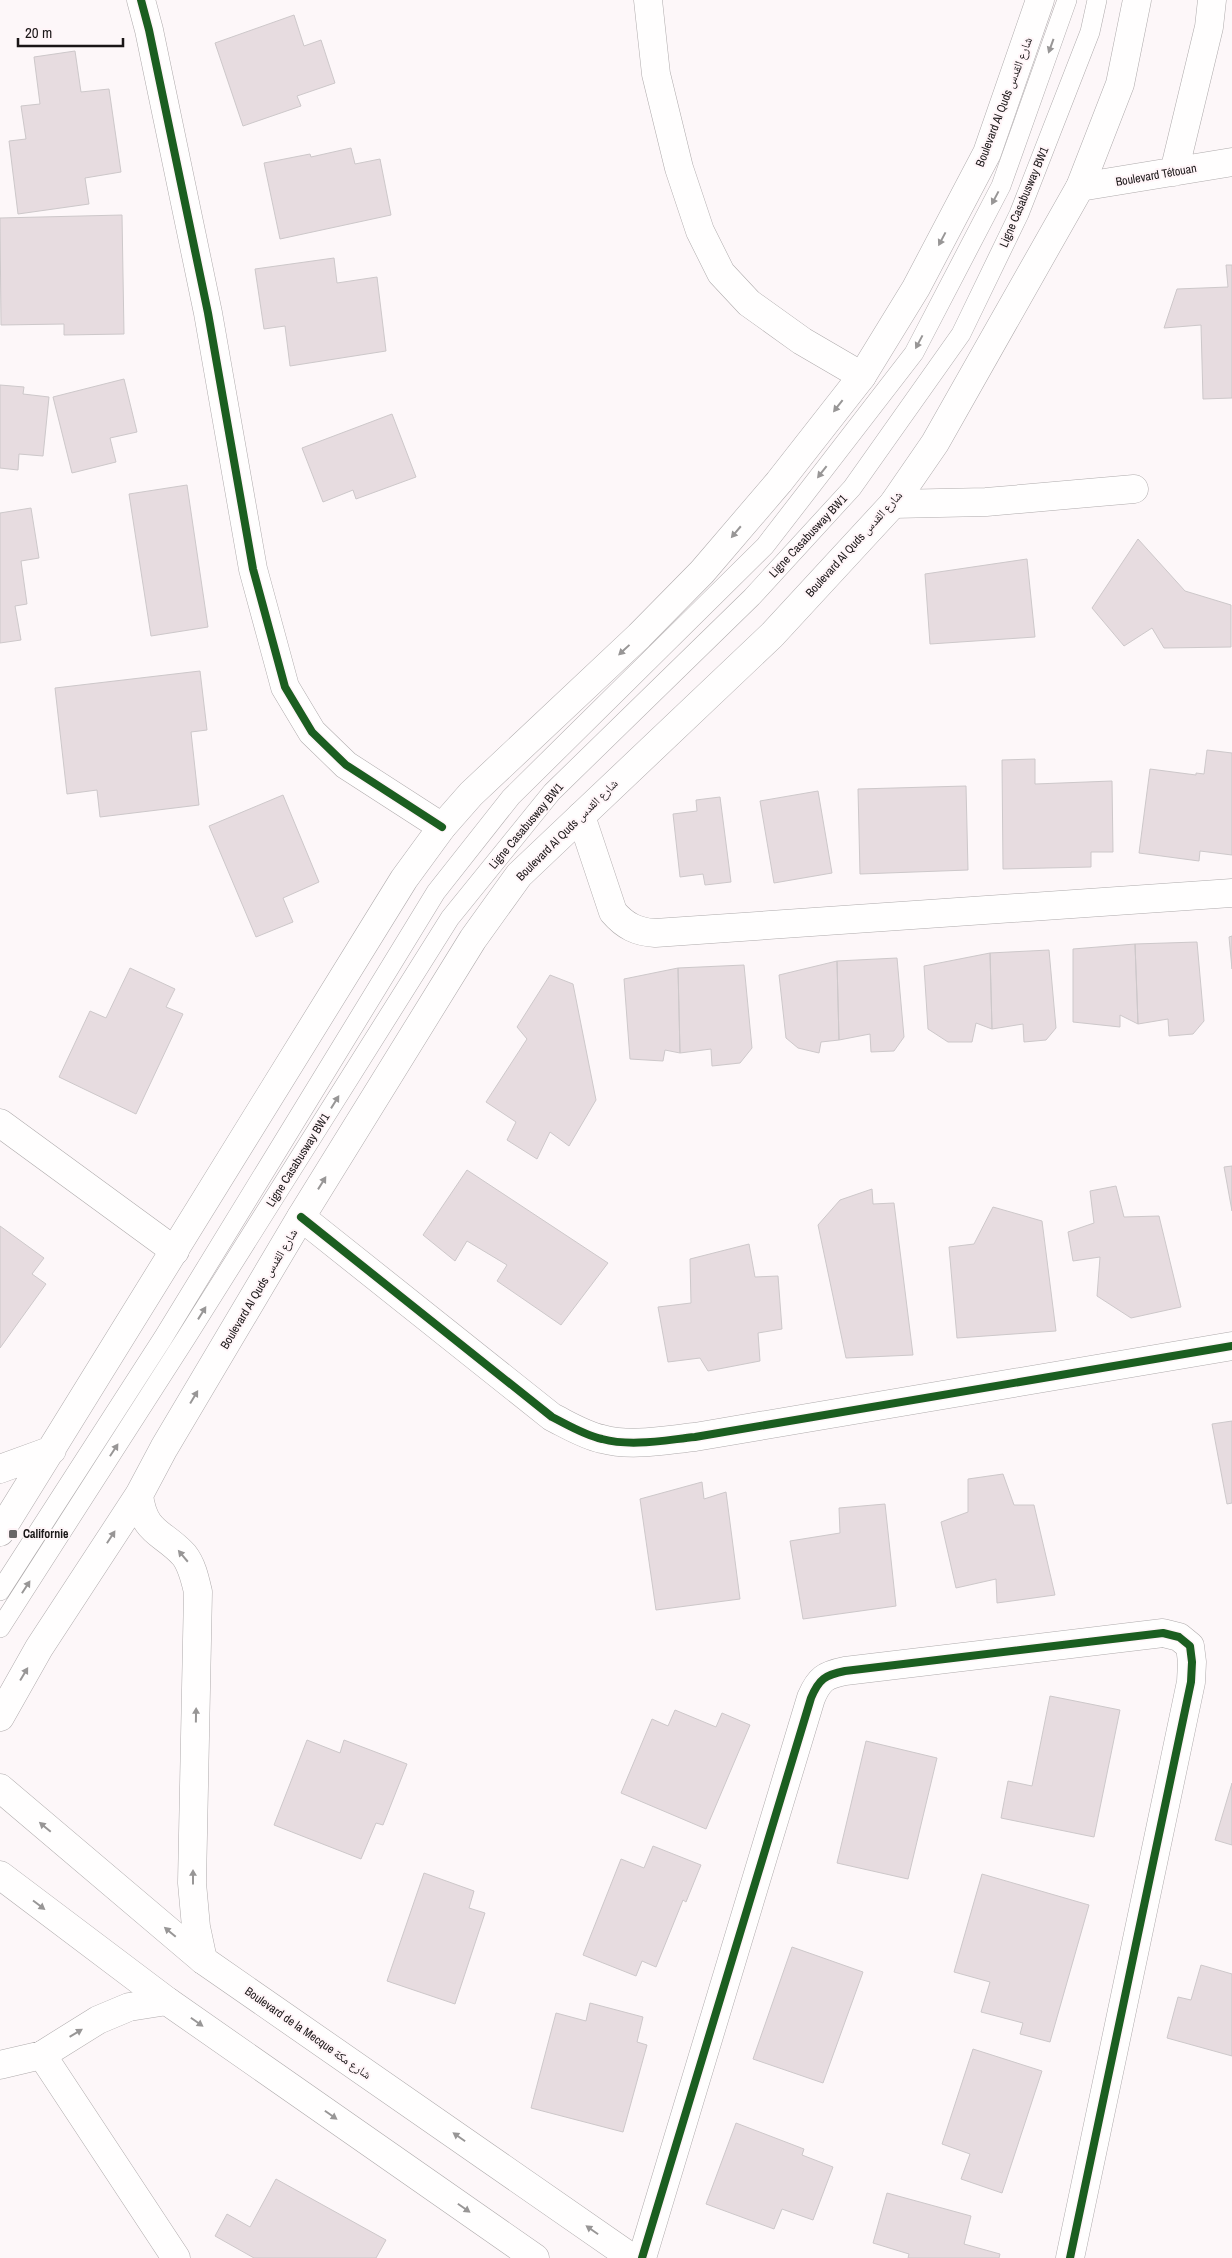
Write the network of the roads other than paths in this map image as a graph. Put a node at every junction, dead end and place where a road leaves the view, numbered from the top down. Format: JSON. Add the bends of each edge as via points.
{"nodes":[{"id":1,"x":141,"y":0,"type":"edge"},
{"id":2,"x":648,"y":0,"type":"edge"},
{"id":3,"x":1040,"y":0,"type":"edge"},
{"id":4,"x":1067,"y":0,"type":"edge"},
{"id":5,"x":1097,"y":0,"type":"edge"},
{"id":6,"x":1137,"y":0,"type":"edge"},
{"id":7,"x":1212,"y":0,"type":"edge"},
{"id":8,"x":1232,"y":162,"type":"edge"},
{"id":9,"x":1174,"y":172,"type":"junction"},
{"id":10,"x":1080,"y":188,"type":"junction"},
{"id":11,"x":862,"y":376,"type":"junction"},
{"id":12,"x":1134,"y":489,"type":"dead end"},
{"id":13,"x":893,"y":504,"type":"junction"},
{"id":14,"x":581,"y":816,"type":"junction"},
{"id":15,"x":442,"y":827,"type":"junction"},
{"id":16,"x":1232,"y":893,"type":"edge"},
{"id":17,"x":0,"y":1123,"type":"edge"},
{"id":18,"x":301,"y":1217,"type":"junction"},
{"id":19,"x":175,"y":1251,"type":"junction"},
{"id":20,"x":1232,"y":1346,"type":"edge"},
{"id":21,"x":52,"y":1450,"type":"junction"},
{"id":22,"x":0,"y":1469,"type":"edge"},
{"id":23,"x":139,"y":1495,"type":"junction"},
{"id":24,"x":0,"y":1532,"type":"edge"},
{"id":25,"x":0,"y":1591,"type":"edge"},
{"id":26,"x":0,"y":1628,"type":"edge"},
{"id":27,"x":0,"y":1717,"type":"edge"},
{"id":28,"x":0,"y":1788,"type":"edge"},
{"id":29,"x":0,"y":1875,"type":"edge"},
{"id":30,"x":203,"y":1960,"type":"junction"},
{"id":31,"x":167,"y":2001,"type":"junction"},
{"id":32,"x":42,"y":2055,"type":"junction"},
{"id":33,"x":0,"y":2065,"type":"edge"},
{"id":34,"x":176,"y":2258,"type":"edge"},
{"id":35,"x":535,"y":2258,"type":"edge"},
{"id":36,"x":632,"y":2258,"type":"edge"},
{"id":37,"x":642,"y":2258,"type":"edge"},
{"id":38,"x":1070,"y":2258,"type":"edge"}],
"edges":[{"from":1,"to":15,"type":"main road","via":[[208,314],[253,569],[285,688],[312,732],[346,765]]},
{"from":2,"to":11,"type":"main road","via":[[656,74],[679,168],[700,231],[721,273],[749,303],[802,341]]},
{"from":3,"to":11,"type":"main road","name":"Boulevard Al Quds شارع القدس","one_way":true,"via":[[987,153],[916,288]]},
{"from":4,"to":25,"type":"lane","name":"Ligne Casabusway BW1","one_way":true,"via":[[1001,186],[914,353],[765,546],[511,797],[436,892],[163,1338]]},
{"from":26,"to":5,"type":"lane","name":"Ligne Casabusway BW1","one_way":true,"via":[[450,918],[552,792],[752,597],[852,488],[961,334],[1019,214],[1090,32]]},
{"from":6,"to":10,"type":"main road","name":"Boulevard Al Quds شارع القدس","via":[[1120,84]]},
{"from":7,"to":9,"type":"main road","via":[[1209,27]]},
{"from":8,"to":9,"type":"main road","name":"Boulevard Tétouan"},
{"from":9,"to":10,"type":"main road","name":"Boulevard Tétouan"},
{"from":10,"to":13,"type":"main road","name":"Boulevard Al Quds شارع القدس","via":[[935,443]]},
{"from":11,"to":15,"type":"main road","name":"Boulevard Al Quds شارع القدس","one_way":true,"via":[[779,482],[702,572],[471,794]]},
{"from":12,"to":13,"type":"main road","via":[[986,502]]},
{"from":13,"to":14,"type":"main road","name":"Boulevard Al Quds شارع القدس","via":[[772,635]]},
{"from":14,"to":16,"type":"main road","via":[[613,912],[627,925],[645,932]]},
{"from":18,"to":14,"type":"main road","name":"Boulevard Al Quds شارع القدس","one_way":true,"via":[[473,939],[519,875]]},
{"from":15,"to":19,"type":"main road","name":"Boulevard Al Quds شارع القدس","via":[[404,879]]},
{"from":17,"to":19,"type":"main road"},
{"from":18,"to":20,"type":"main road","via":[[552,1416],[582,1433],[603,1440],[643,1443],[695,1437]]},
{"from":23,"to":18,"type":"main road","name":"Boulevard Al Quds شارع القدس","one_way":true},
{"from":19,"to":21,"type":"main road","name":"Boulevard Al Quds شارع القدس"},
{"from":21,"to":22,"type":"main road"},
{"from":21,"to":24,"type":"main road","name":"Boulevard Al Quds شارع القدس"},
{"from":27,"to":23,"type":"main road","name":"Boulevard Al Quds شارع القدس","one_way":true,"via":[[40,1648]]},
{"from":30,"to":23,"type":"main road","one_way":true,"via":[[192,1883],[198,1592],[193,1571],[184,1556],[146,1522],[140,1509]]},
{"from":30,"to":28,"type":"main road","name":"Boulevard de la Mecque شارع مكة","one_way":true},
{"from":29,"to":31,"type":"main road","one_way":true},
{"from":36,"to":30,"type":"main road","name":"Boulevard de la Mecque شارع مكة","one_way":true},
{"from":32,"to":31,"type":"main road","one_way":true,"via":[[98,2020],[129,2007]]},
{"from":31,"to":35,"type":"main road","one_way":true},
{"from":32,"to":33,"type":"main road"},
{"from":32,"to":34,"type":"main road"},
{"from":37,"to":38,"type":"main road","via":[[818,1683],[831,1674],[845,1671],[1164,1633],[1179,1637],[1190,1646],[1191,1682]]}]}
